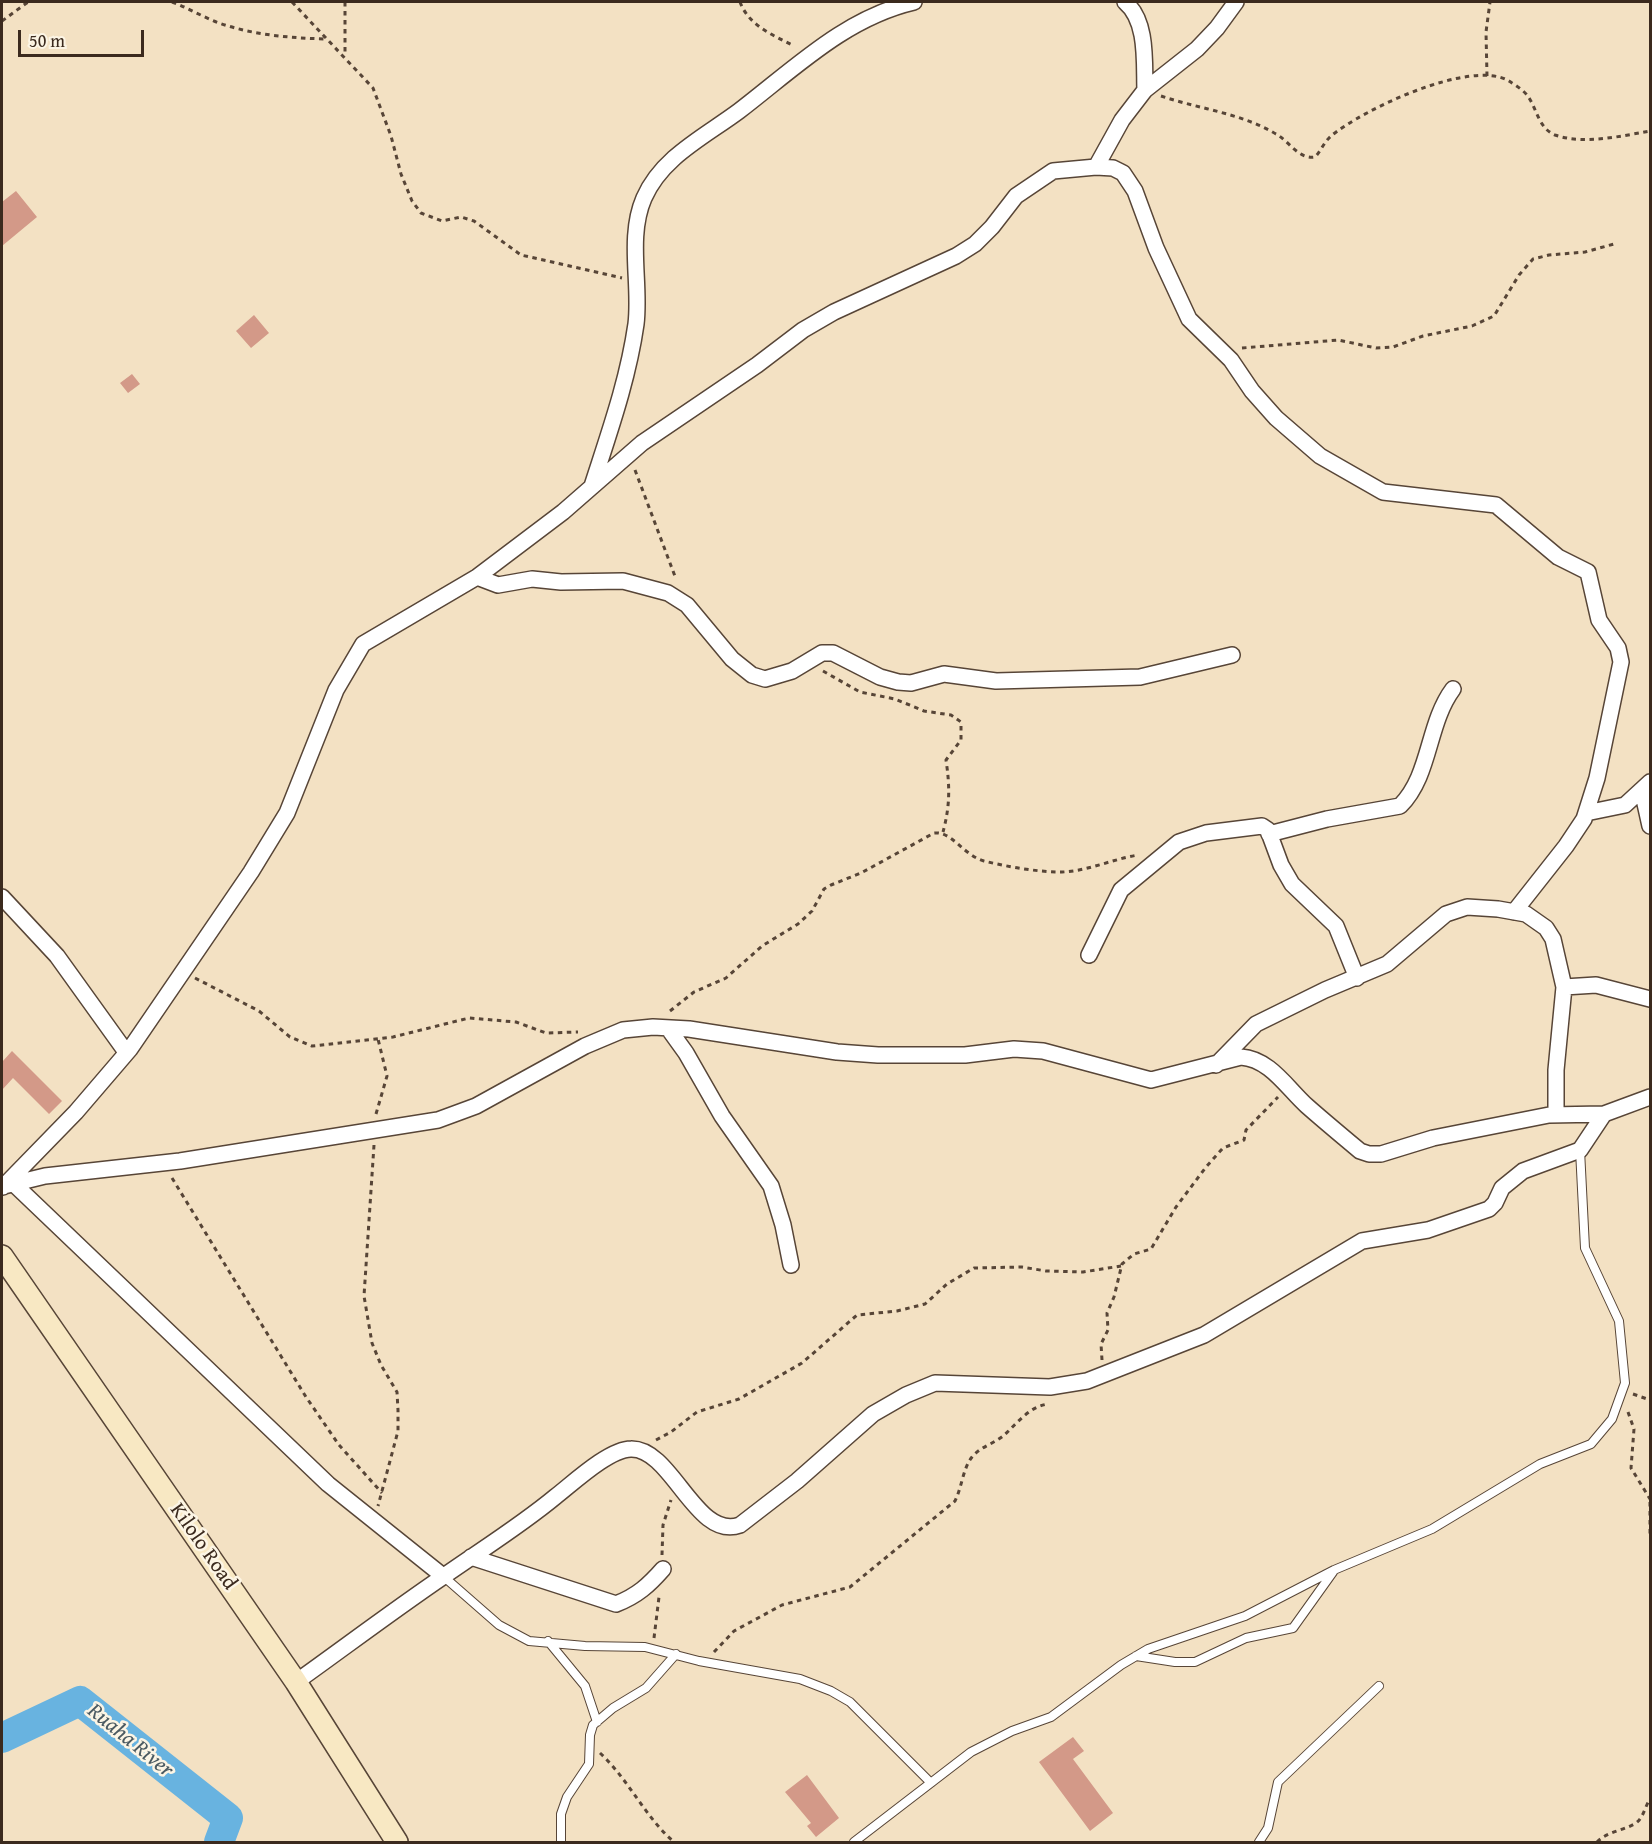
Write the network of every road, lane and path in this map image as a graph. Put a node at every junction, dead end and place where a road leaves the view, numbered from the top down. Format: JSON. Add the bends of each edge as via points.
{"nodes":[{"id":1,"x":28,"y":2,"type":"edge"},
{"id":2,"x":172,"y":2,"type":"edge"},
{"id":3,"x":292,"y":2,"type":"edge"},
{"id":4,"x":345,"y":2,"type":"edge"},
{"id":5,"x":740,"y":2,"type":"edge"},
{"id":6,"x":914,"y":2,"type":"edge"},
{"id":7,"x":1125,"y":2,"type":"edge"},
{"id":8,"x":1236,"y":2,"type":"edge"},
{"id":9,"x":1490,"y":2,"type":"edge"},
{"id":10,"x":2,"y":21,"type":"edge"},
{"id":11,"x":326,"y":39,"type":"junction"},
{"id":12,"x":809,"y":54,"type":"junction"},
{"id":13,"x":345,"y":56,"type":"junction"},
{"id":14,"x":1487,"y":76,"type":"junction"},
{"id":15,"x":1145,"y":90,"type":"junction"},
{"id":16,"x":1650,"y":131,"type":"edge"},
{"id":17,"x":1096,"y":167,"type":"junction"},
{"id":18,"x":1614,"y":244,"type":"dead end"},
{"id":19,"x":636,"y":281,"type":"junction"},
{"id":20,"x":1219,"y":348,"type":"junction"},
{"id":21,"x":628,"y":454,"type":"junction"},
{"id":22,"x":592,"y":486,"type":"junction"},
{"id":23,"x":477,"y":577,"type":"junction"},
{"id":24,"x":680,"y":599,"type":"junction"},
{"id":25,"x":1232,"y":655,"type":"dead end"},
{"id":26,"x":792,"y":671,"type":"junction"},
{"id":27,"x":1454,"y":689,"type":"dead end"},
{"id":28,"x":1646,"y":786,"type":"edge"},
{"id":29,"x":1586,"y":813,"type":"junction"},
{"id":30,"x":1650,"y":826,"type":"edge"},
{"id":31,"x":943,"y":832,"type":"junction"},
{"id":32,"x":1269,"y":834,"type":"junction"},
{"id":33,"x":1169,"y":850,"type":"junction"},
{"id":34,"x":2,"y":897,"type":"edge"},
{"id":35,"x":1514,"y":912,"type":"junction"},
{"id":36,"x":1089,"y":955,"type":"dead end"},
{"id":37,"x":183,"y":971,"type":"junction"},
{"id":38,"x":1357,"y":978,"type":"junction"},
{"id":39,"x":1564,"y":987,"type":"junction"},
{"id":40,"x":1650,"y":999,"type":"edge"},
{"id":41,"x":660,"y":1028,"type":"junction"},
{"id":42,"x":582,"y":1032,"type":"dead end"},
{"id":43,"x":378,"y":1039,"type":"junction"},
{"id":44,"x":126,"y":1052,"type":"junction"},
{"id":45,"x":1215,"y":1065,"type":"junction"},
{"id":46,"x":1288,"y":1087,"type":"junction"},
{"id":47,"x":1650,"y":1097,"type":"edge"},
{"id":48,"x":1604,"y":1114,"type":"junction"},
{"id":49,"x":1556,"y":1115,"type":"junction"},
{"id":50,"x":375,"y":1131,"type":"junction"},
{"id":51,"x":1580,"y":1150,"type":"junction"},
{"id":52,"x":163,"y":1163,"type":"junction"},
{"id":53,"x":6,"y":1186,"type":"edge"},
{"id":54,"x":2,"y":1256,"type":"edge"},
{"id":55,"x":791,"y":1265,"type":"dead end"},
{"id":56,"x":1121,"y":1266,"type":"junction"},
{"id":57,"x":1104,"y":1374,"type":"junction"},
{"id":58,"x":1621,"y":1394,"type":"junction"},
{"id":59,"x":1650,"y":1400,"type":"edge"},
{"id":60,"x":1052,"y":1403,"type":"dead end"},
{"id":61,"x":639,"y":1450,"type":"junction"},
{"id":62,"x":382,"y":1493,"type":"junction"},
{"id":63,"x":1650,"y":1501,"type":"edge"},
{"id":64,"x":374,"y":1523,"type":"junction"},
{"id":65,"x":1650,"y":1537,"type":"edge"},
{"id":66,"x":471,"y":1557,"type":"junction"},
{"id":67,"x":663,"y":1569,"type":"dead end"},
{"id":68,"x":1334,"y":1570,"type":"junction"},
{"id":69,"x":443,"y":1576,"type":"junction"},
{"id":70,"x":548,"y":1641,"type":"junction"},
{"id":71,"x":676,"y":1654,"type":"junction"},
{"id":72,"x":1136,"y":1656,"type":"junction"},
{"id":73,"x":705,"y":1662,"type":"junction"},
{"id":74,"x":296,"y":1682,"type":"junction"},
{"id":75,"x":1379,"y":1686,"type":"dead end"},
{"id":76,"x":597,"y":1722,"type":"junction"},
{"id":77,"x":590,"y":1744,"type":"junction"},
{"id":78,"x":931,"y":1783,"type":"junction"},
{"id":79,"x":1650,"y":1799,"type":"edge"},
{"id":80,"x":397,"y":1842,"type":"edge"},
{"id":81,"x":561,"y":1842,"type":"edge"},
{"id":82,"x":674,"y":1842,"type":"edge"},
{"id":83,"x":854,"y":1842,"type":"edge"},
{"id":84,"x":1258,"y":1842,"type":"edge"},
{"id":85,"x":1597,"y":1842,"type":"edge"}],
"edges":[{"from":1,"to":10,"type":"path"},
{"from":2,"to":11,"type":"path","via":[[222,24],[250,31],[285,38]]},
{"from":3,"to":11,"type":"path"},
{"from":4,"to":13,"type":"path"},
{"from":5,"to":12,"type":"path","via":[[744,13],[759,27]]},
{"from":6,"to":12,"type":"street","via":[[886,8]]},
{"from":7,"to":15,"type":"street","via":[[1140,28]]},
{"from":8,"to":15,"type":"street","via":[[1197,49]]},
{"from":9,"to":14,"type":"path"},
{"from":11,"to":13,"type":"path"},
{"from":12,"to":19,"type":"street","via":[[760,95],[685,148],[655,176],[642,201]]},
{"from":13,"to":19,"type":"path","via":[[373,88],[401,174],[421,213],[442,221],[461,217],[474,221],[521,255]]},
{"from":14,"to":15,"type":"path","via":[[1416,89],[1394,98],[1331,136],[1310,158],[1279,135],[1254,123]]},
{"from":14,"to":16,"type":"path","via":[[1505,79],[1526,94],[1543,126],[1556,135],[1609,138]]},
{"from":15,"to":17,"type":"street","via":[[1122,120]]},
{"from":17,"to":20,"type":"street","via":[[1124,173],[1189,319]]},
{"from":17,"to":21,"type":"street","via":[[1053,171],[1016,196],[975,244],[803,330]]},
{"from":18,"to":20,"type":"path","via":[[1586,252],[1539,256],[1526,266],[1494,316],[1486,321],[1393,347],[1326,340]]},
{"from":19,"to":22,"type":"street","via":[[636,322],[627,373]]},
{"from":20,"to":29,"type":"street","via":[[1276,418],[1320,456],[1383,492],[1496,505],[1558,557],[1588,572],[1599,620],[1618,648],[1621,662]]},
{"from":21,"to":22,"type":"street"},
{"from":21,"to":24,"type":"path","via":[[667,552]]},
{"from":22,"to":23,"type":"street"},
{"from":23,"to":24,"type":"street","via":[[498,585],[532,579],[623,581]]},
{"from":23,"to":37,"type":"street","via":[[363,644],[336,690],[287,813],[252,872]]},
{"from":24,"to":26,"type":"street","via":[[712,638],[752,675],[765,679]]},
{"from":25,"to":26,"type":"street","via":[[1140,677],[1042,681],[996,681],[944,674],[911,683],[898,682],[833,653],[822,653]]},
{"from":26,"to":31,"type":"path","via":[[821,670],[860,692],[951,715],[961,722],[962,740],[946,760],[950,810]]},
{"from":27,"to":32,"type":"street","via":[[1440,708],[1415,788],[1400,806]]},
{"from":28,"to":29,"type":"street","via":[[1625,805]]},
{"from":28,"to":30,"type":"street"},
{"from":29,"to":35,"type":"street","via":[[1566,846]]},
{"from":31,"to":33,"type":"path","via":[[968,854],[982,860],[1036,870],[1063,872]]},
{"from":31,"to":41,"type":"path","via":[[927,836],[824,889],[812,911],[798,924],[756,951],[726,978],[683,999]]},
{"from":32,"to":33,"type":"street","via":[[1262,826],[1220,831],[1179,842]]},
{"from":32,"to":38,"type":"street","via":[[1287,878],[1336,926]]},
{"from":33,"to":36,"type":"street","via":[[1121,890]]},
{"from":34,"to":44,"type":"street","via":[[57,956]]},
{"from":35,"to":38,"type":"street","via":[[1467,907],[1446,914],[1396,958]]},
{"from":35,"to":39,"type":"street","via":[[1526,914],[1546,928],[1553,939]]},
{"from":37,"to":43,"type":"path","via":[[265,1015],[300,1043],[312,1046]]},
{"from":37,"to":44,"type":"street"},
{"from":38,"to":45,"type":"street","via":[[1256,1024]]},
{"from":39,"to":40,"type":"street","via":[[1596,985]]},
{"from":39,"to":49,"type":"street"},
{"from":41,"to":45,"type":"street","via":[[878,1055],[1043,1051],[1151,1080]]},
{"from":41,"to":50,"type":"street","via":[[623,1030],[585,1046],[476,1106],[438,1120]]},
{"from":41,"to":55,"type":"street","via":[[686,1053],[722,1116],[771,1186]]},
{"from":42,"to":43,"type":"path","via":[[546,1033],[506,1020],[469,1018]]},
{"from":43,"to":50,"type":"path","via":[[387,1076]]},
{"from":44,"to":53,"type":"street"},
{"from":45,"to":46,"type":"street","via":[[1251,1058],[1273,1071]]},
{"from":46,"to":49,"type":"street","via":[[1360,1151],[1369,1154],[1381,1154],[1433,1137]]},
{"from":46,"to":56,"type":"path","via":[[1246,1130],[1244,1140],[1222,1148],[1176,1207],[1151,1249],[1134,1254]]},
{"from":47,"to":48,"type":"street"},
{"from":48,"to":49,"type":"street"},
{"from":48,"to":51,"type":"street"},
{"from":50,"to":52,"type":"street"},
{"from":50,"to":62,"type":"path","via":[[364,1296],[372,1343],[397,1392],[398,1410],[398,1431]]},
{"from":51,"to":57,"type":"street","via":[[1523,1171],[1502,1188],[1489,1209],[1428,1230],[1362,1241],[1204,1335]]},
{"from":51,"to":58,"type":"lane","via":[[1585,1248],[1619,1322],[1625,1383]]},
{"from":52,"to":53,"type":"street","via":[[45,1176]]},
{"from":52,"to":62,"type":"path","via":[[306,1397],[339,1445]]},
{"from":53,"to":64,"type":"street"},
{"from":54,"to":74,"type":"main road","name":"Kilolo Road"},
{"from":56,"to":57,"type":"path","via":[[1107,1313],[1107,1335],[1101,1344]]},
{"from":56,"to":61,"type":"path","via":[[1083,1272],[1022,1266],[974,1268],[947,1284],[925,1304],[857,1315],[802,1363],[739,1399],[697,1412]]},
{"from":57,"to":61,"type":"street","via":[[1050,1387],[934,1383],[873,1414],[797,1481],[731,1528],[715,1522],[692,1503],[651,1455]]},
{"from":58,"to":59,"type":"path"},
{"from":58,"to":63,"type":"path","via":[[1634,1429],[1631,1468]]},
{"from":58,"to":68,"type":"lane","via":[[1612,1419],[1591,1444],[1540,1464],[1432,1529]]},
{"from":60,"to":73,"type":"path","via":[[1035,1408],[978,1452],[968,1465],[955,1501],[850,1587],[782,1605],[751,1620],[734,1631]]},
{"from":61,"to":66,"type":"street","via":[[630,1448],[614,1454]]},
{"from":62,"to":64,"type":"path"},
{"from":63,"to":65,"type":"path"},
{"from":64,"to":69,"type":"street"},
{"from":66,"to":67,"type":"street","via":[[616,1604],[649,1586]]},
{"from":66,"to":69,"type":"street"},
{"from":68,"to":72,"type":"lane","via":[[1245,1616],[1165,1642]]},
{"from":68,"to":72,"type":"lane","via":[[1293,1628],[1252,1636],[1195,1662]]},
{"from":69,"to":70,"type":"lane","via":[[515,1635],[529,1641]]},
{"from":69,"to":74,"type":"street"},
{"from":70,"to":71,"type":"lane","via":[[645,1647]]},
{"from":70,"to":76,"type":"lane","via":[[585,1686]]},
{"from":71,"to":73,"type":"lane"},
{"from":71,"to":76,"type":"lane","via":[[654,1682]]},
{"from":72,"to":78,"type":"lane","via":[[1062,1710],[983,1745]]},
{"from":73,"to":78,"type":"lane","via":[[800,1679],[831,1691],[850,1702]]},
{"from":74,"to":80,"type":"main road","name":"Kilolo Road"},
{"from":75,"to":84,"type":"lane","via":[[1278,1782],[1268,1828]]},
{"from":76,"to":77,"type":"lane","via":[[591,1729]]},
{"from":77,"to":81,"type":"lane","via":[[587,1770],[567,1797],[561,1814]]},
{"from":77,"to":82,"type":"path","via":[[614,1767],[657,1827]]},
{"from":78,"to":83,"type":"lane"},
{"from":79,"to":85,"type":"path","via":[[1635,1824]]}]}
